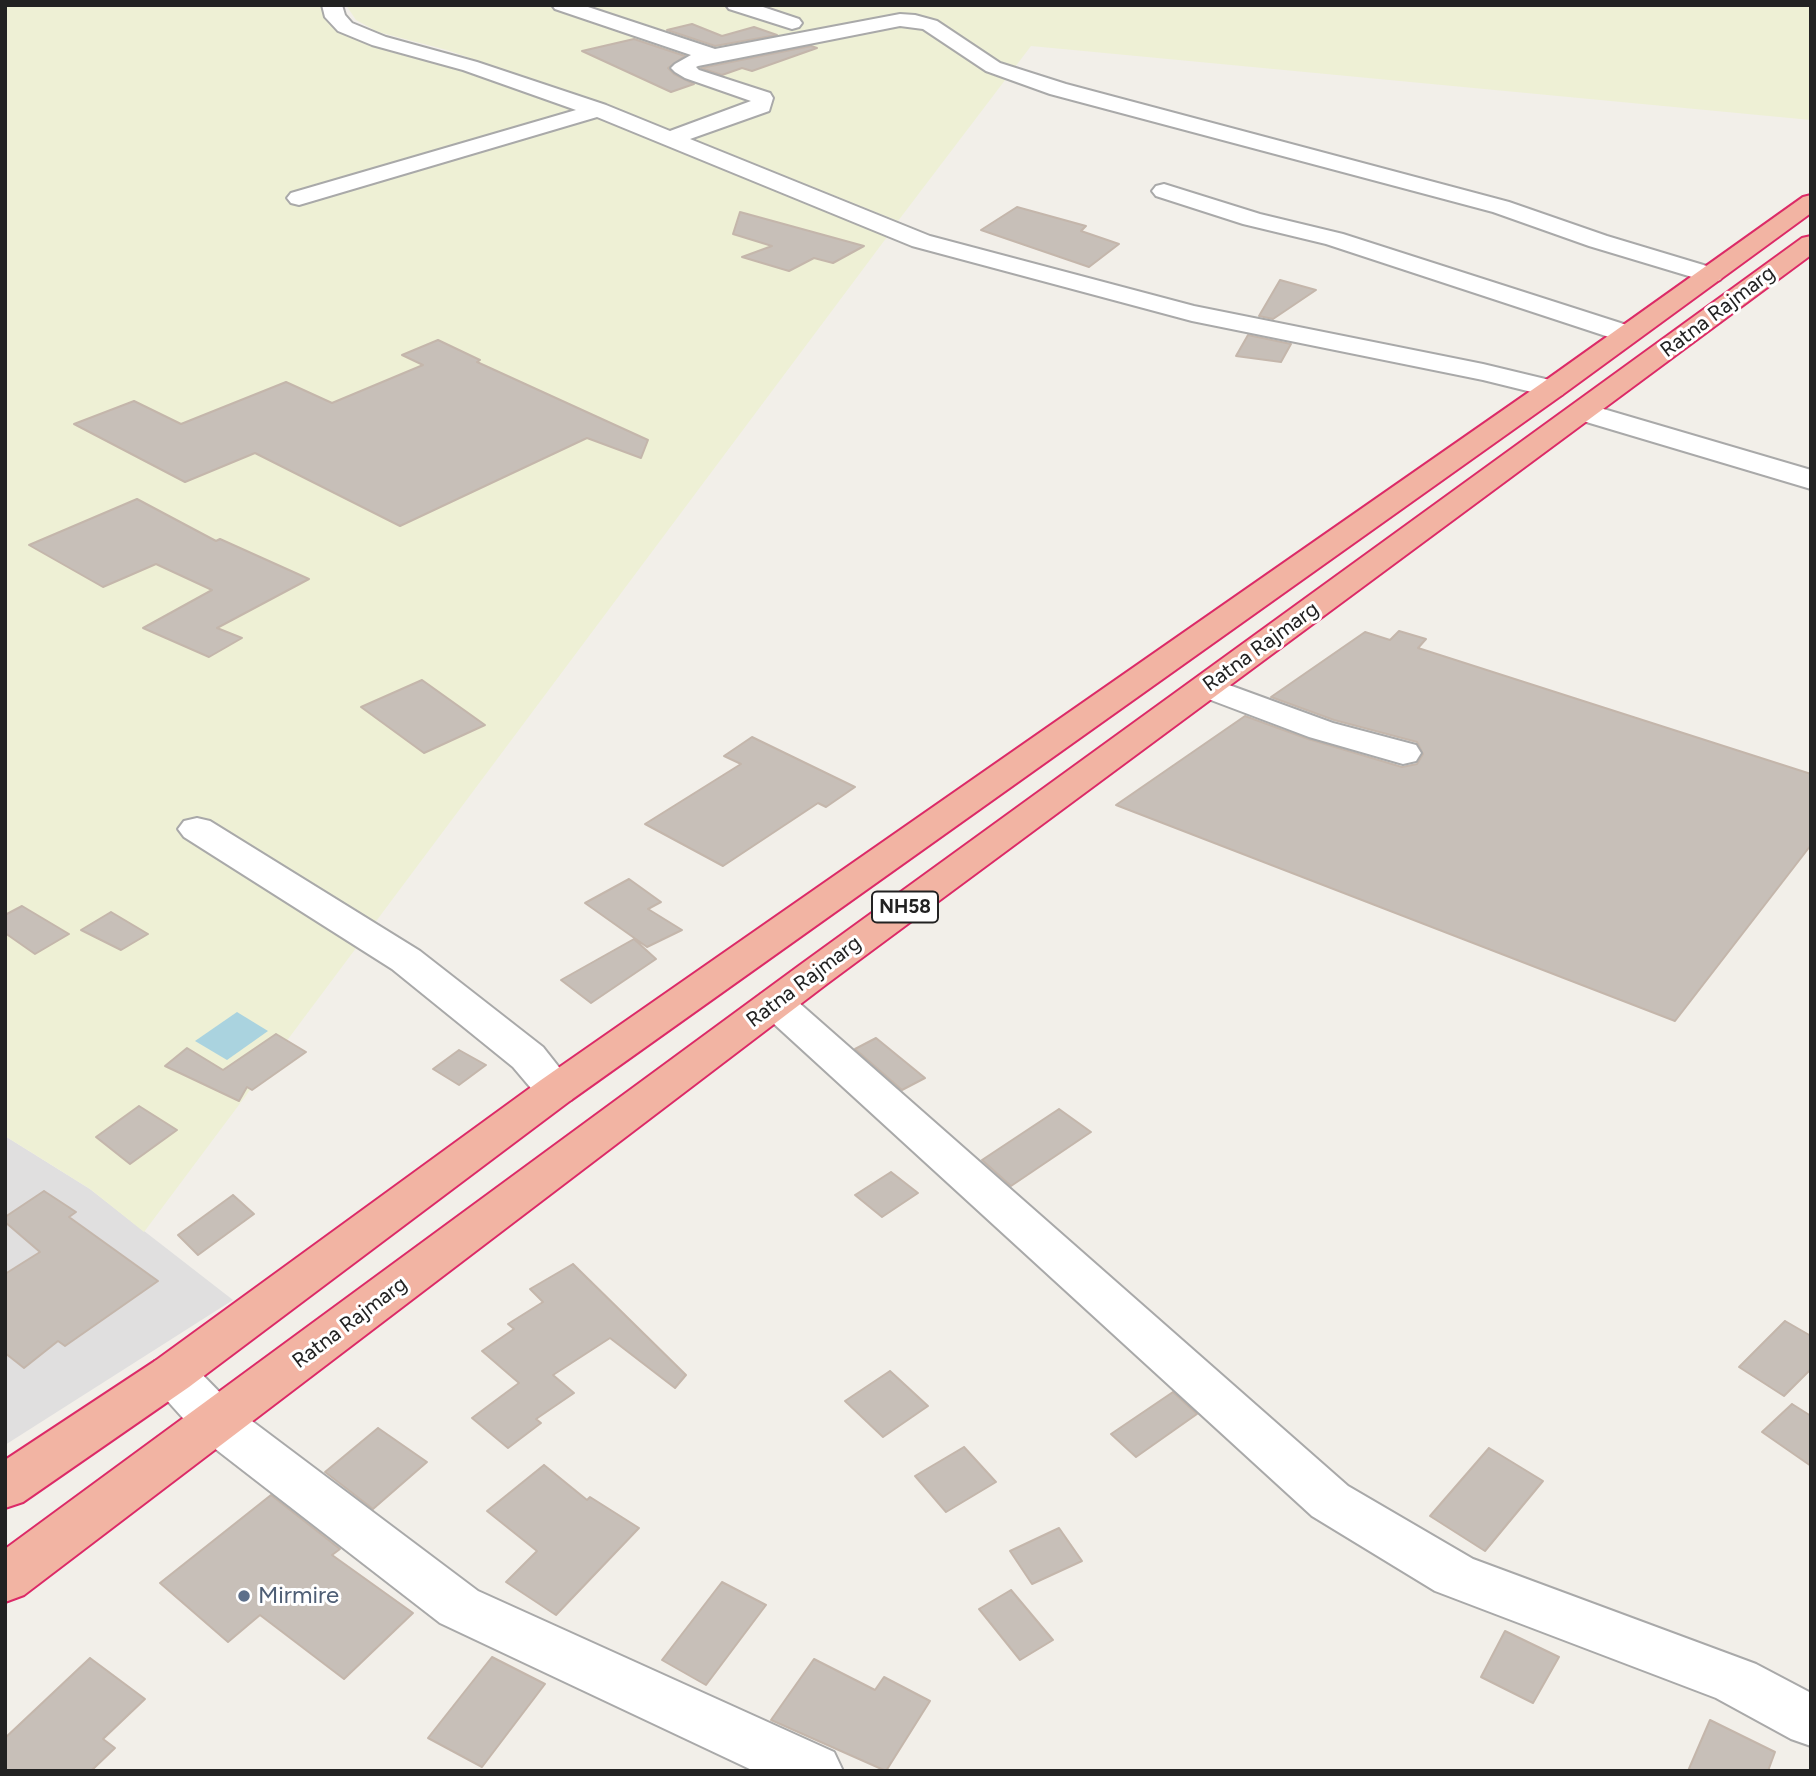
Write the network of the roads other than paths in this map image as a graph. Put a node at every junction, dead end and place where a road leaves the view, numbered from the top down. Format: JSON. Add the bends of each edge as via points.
{"nodes":[{"id":1,"x":332,"y":5,"type":"edge"},
{"id":2,"x":736,"y":5,"type":"edge"},
{"id":3,"x":571,"y":6,"type":"edge"},
{"id":4,"x":792,"y":23,"type":"dead end"},
{"id":5,"x":715,"y":55,"type":"junction"},
{"id":6,"x":598,"y":110,"type":"junction"},
{"id":7,"x":669,"y":139,"type":"junction"},
{"id":8,"x":1164,"y":191,"type":"dead end"},
{"id":9,"x":299,"y":198,"type":"dead end"},
{"id":10,"x":1811,"y":202,"type":"edge"},
{"id":11,"x":1811,"y":243,"type":"edge"},
{"id":12,"x":1711,"y":275,"type":"junction"},
{"id":13,"x":1627,"y":334,"type":"junction"},
{"id":14,"x":1552,"y":389,"type":"junction"},
{"id":15,"x":1583,"y":412,"type":"junction"},
{"id":16,"x":1811,"y":480,"type":"edge"},
{"id":17,"x":1207,"y":687,"type":"junction"},
{"id":18,"x":1403,"y":753,"type":"dead end"},
{"id":19,"x":197,"y":829,"type":"dead end"},
{"id":20,"x":775,"y":1003,"type":"junction"},
{"id":21,"x":556,"y":1090,"type":"junction"},
{"id":22,"x":172,"y":1374,"type":"junction"},
{"id":23,"x":218,"y":1423,"type":"junction"},
{"id":24,"x":5,"y":1487,"type":"edge"},
{"id":25,"x":5,"y":1579,"type":"edge"},
{"id":26,"x":1811,"y":1721,"type":"edge"},
{"id":27,"x":814,"y":1771,"type":"edge"}],
"edges":[{"from":1,"to":6,"type":"street","via":[[335,18],[345,27],[379,41],[470,65]]},
{"from":2,"to":4,"type":"street"},
{"from":3,"to":5,"type":"street"},
{"from":5,"to":7,"type":"street","via":[[681,68],[762,98],[761,106]]},
{"from":5,"to":12,"type":"street","via":[[915,21],[930,25],[993,67],[1058,89],[1501,207]]},
{"from":6,"to":7,"type":"street"},
{"from":6,"to":9,"type":"street"},
{"from":7,"to":14,"type":"street","via":[[921,241],[1192,313]]},
{"from":8,"to":13,"type":"street","via":[[1334,239]]},
{"from":10,"to":12,"type":"highway","name":"Ratna Rajmarg","number":"NH58"},
{"from":11,"to":15,"type":"highway","name":"Ratna Rajmarg","number":"NH58"},
{"from":12,"to":13,"type":"highway","name":"Ratna Rajmarg","number":"NH58"},
{"from":13,"to":14,"type":"highway","name":"Ratna Rajmarg","number":"NH58"},
{"from":14,"to":21,"type":"highway","name":"Ratna Rajmarg","number":"NH58"},
{"from":15,"to":16,"type":"street"},
{"from":15,"to":17,"type":"highway","name":"Ratna Rajmarg","number":"NH58"},
{"from":17,"to":18,"type":"street","via":[[1321,730]]},
{"from":17,"to":20,"type":"highway","name":"Ratna Rajmarg","number":"NH58"},
{"from":19,"to":21,"type":"street","via":[[406,960],[528,1057]]},
{"from":20,"to":23,"type":"highway","name":"Ratna Rajmarg","number":"NH58"},
{"from":20,"to":26,"type":"street","via":[[1330,1501],[1454,1575],[1736,1681]]},
{"from":21,"to":22,"type":"highway","name":"Ratna Rajmarg","number":"NH58"},
{"from":22,"to":23,"type":"street"},
{"from":22,"to":24,"type":"highway","name":"Ratna Rajmarg","number":"NH58"},
{"from":23,"to":25,"type":"highway","name":"Ratna Rajmarg","number":"NH58"},
{"from":23,"to":27,"type":"street","via":[[459,1607]]}]}
